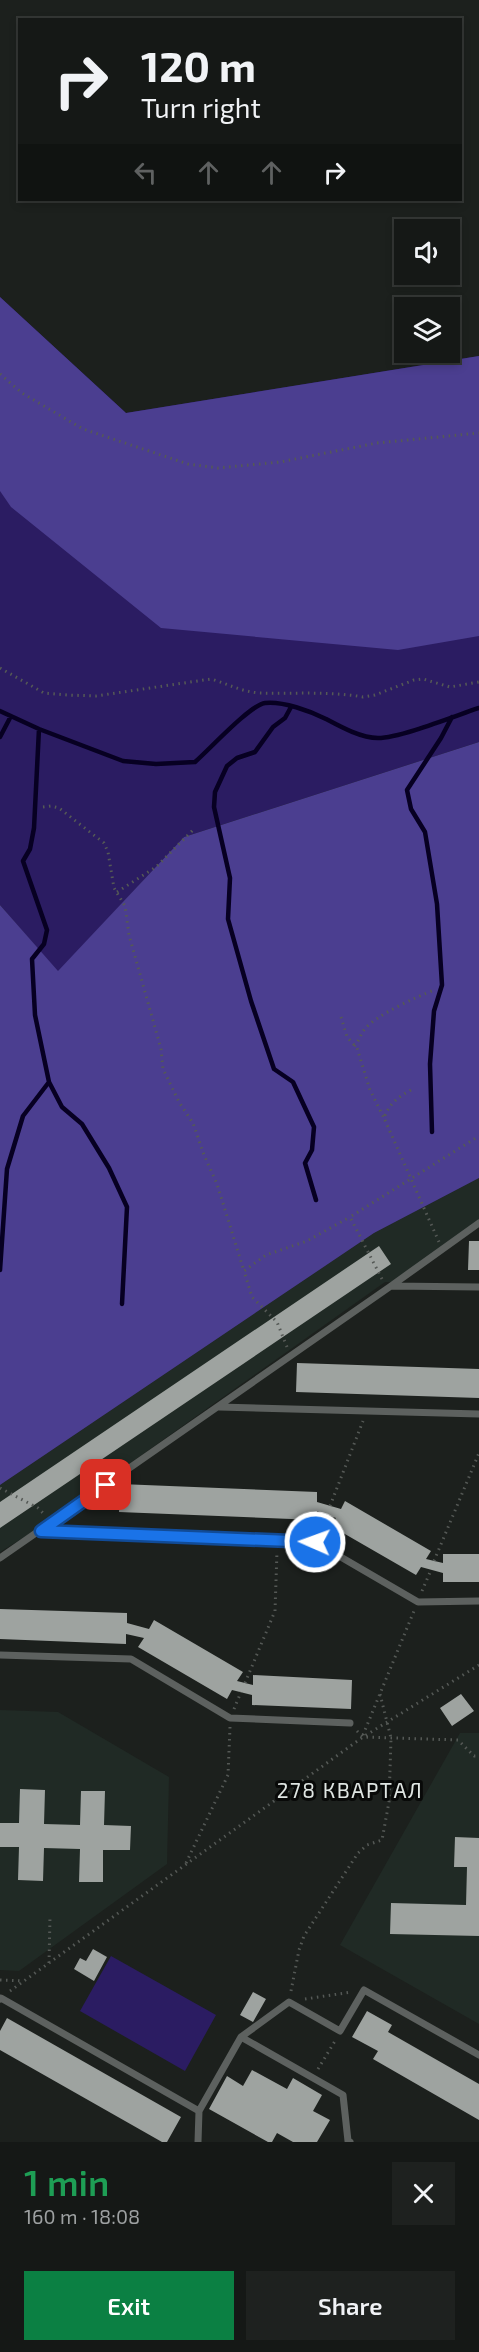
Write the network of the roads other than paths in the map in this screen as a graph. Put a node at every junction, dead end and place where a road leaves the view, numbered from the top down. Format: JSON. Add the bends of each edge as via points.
{"nodes":[{"id":1,"x":479,"y":1222,"type":"edge"},
{"id":2,"x":389,"y":1287,"type":"junction"},
{"id":3,"x":479,"y":1287,"type":"edge"},
{"id":4,"x":219,"y":1407,"type":"junction"},
{"id":5,"x":479,"y":1414,"type":"edge"},
{"id":6,"x":41,"y":1531,"type":"junction"},
{"id":7,"x":0,"y":1558,"type":"edge"},
{"id":8,"x":479,"y":1601,"type":"edge"},
{"id":9,"x":0,"y":1655,"type":"edge"},
{"id":10,"x":350,"y":1723,"type":"dead end"},
{"id":11,"x":0,"y":1998,"type":"edge"},
{"id":12,"x":241,"y":2037,"type":"junction"},
{"id":13,"x":479,"y":2055,"type":"edge"},
{"id":14,"x":199,"y":2111,"type":"junction"},
{"id":15,"x":198,"y":2142,"type":"edge"},
{"id":16,"x":350,"y":2142,"type":"edge"}],
"edges":[{"from":1,"to":2,"type":"lane"},
{"from":2,"to":3,"type":"lane"},
{"from":2,"to":4,"type":"lane"},
{"from":4,"to":5,"type":"lane"},
{"from":4,"to":6,"type":"lane"},
{"from":6,"to":7,"type":"lane"},
{"from":6,"to":8,"type":"lane","via":[[315,1542],[418,1602]]},
{"from":9,"to":10,"type":"lane","via":[[131,1659],[230,1718]]},
{"from":11,"to":14,"type":"lane"},
{"from":12,"to":13,"type":"lane","via":[[289,2002],[340,2031],[364,1990]]},
{"from":12,"to":14,"type":"lane"},
{"from":12,"to":16,"type":"lane","via":[[343,2095]]},
{"from":14,"to":15,"type":"lane"}]}
